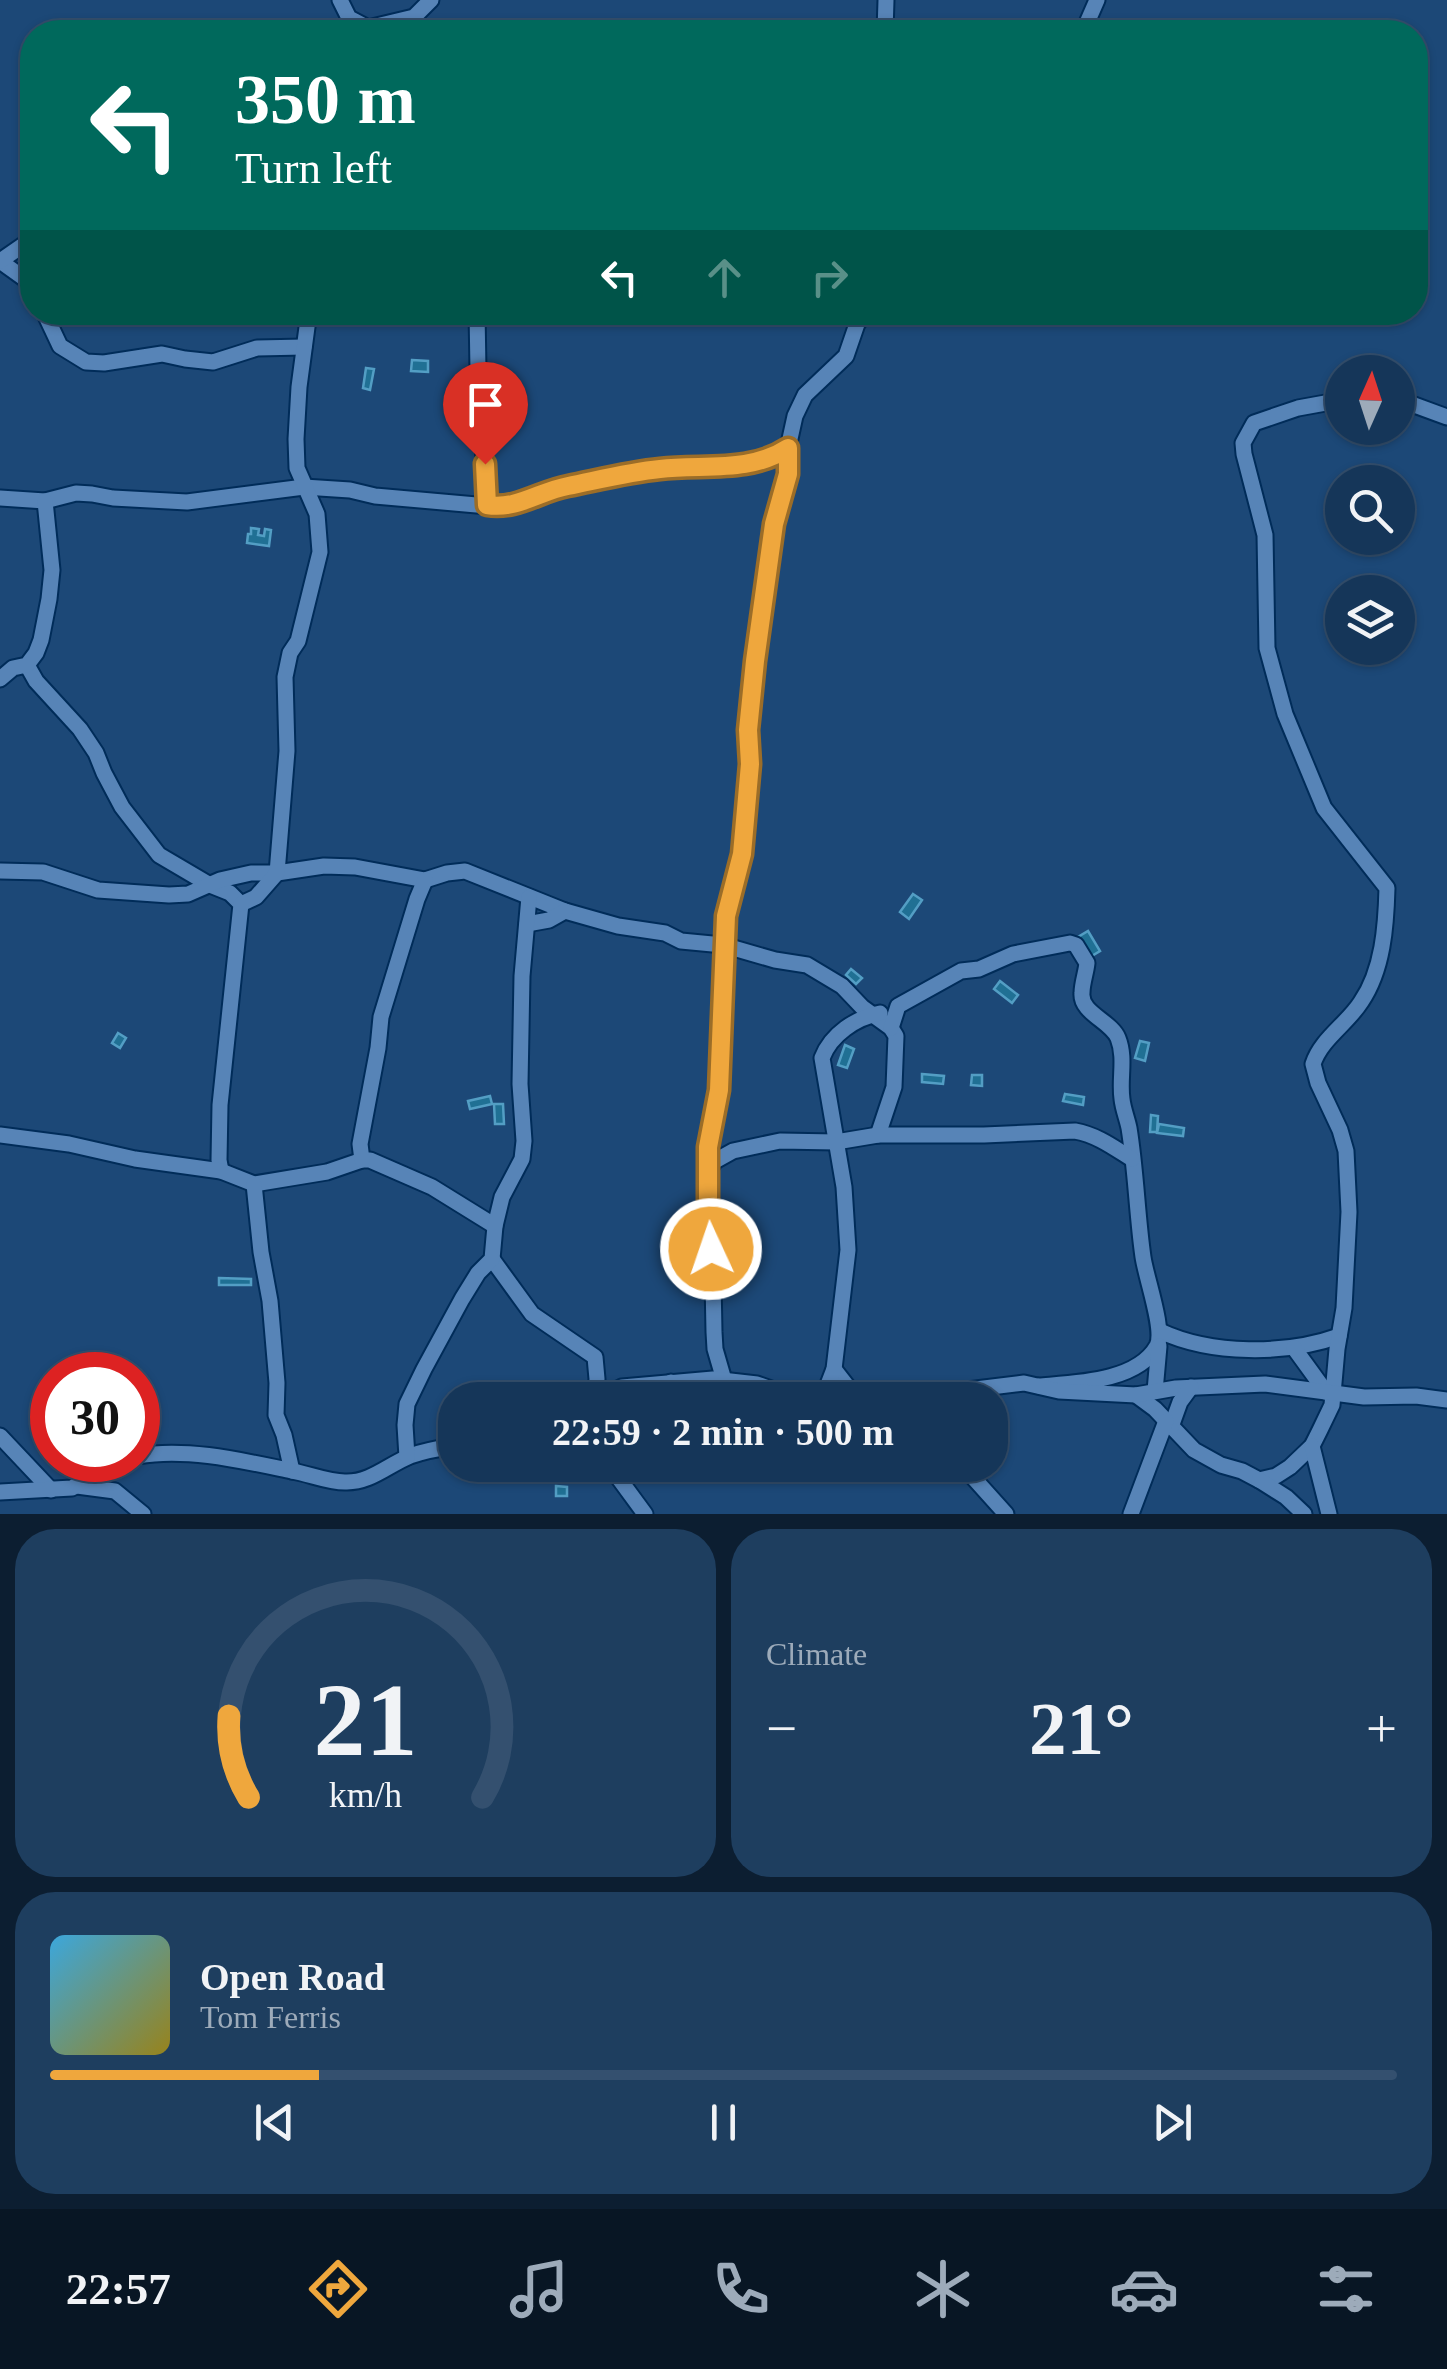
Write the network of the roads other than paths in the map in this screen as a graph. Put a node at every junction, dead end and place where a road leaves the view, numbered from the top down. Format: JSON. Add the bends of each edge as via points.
{"nodes":[{"id":1,"x":50,"y":325,"type":"edge"},
{"id":2,"x":307,"y":325,"type":"edge"},
{"id":3,"x":477,"y":325,"type":"edge"},
{"id":4,"x":856,"y":325,"type":"edge"},
{"id":5,"x":304,"y":347,"type":"junction"},
{"id":6,"x":1325,"y":403,"type":"edge"},
{"id":7,"x":1415,"y":406,"type":"edge"},
{"id":8,"x":1447,"y":417,"type":"edge"},
{"id":9,"x":788,"y":448,"type":"junction"},
{"id":10,"x":304,"y":486,"type":"junction"},
{"id":11,"x":0,"y":498,"type":"edge"},
{"id":12,"x":46,"y":501,"type":"junction"},
{"id":13,"x":487,"y":505,"type":"junction"},
{"id":14,"x":26,"y":665,"type":"junction"},
{"id":15,"x":0,"y":679,"type":"edge"},
{"id":16,"x":0,"y":871,"type":"edge"},
{"id":17,"x":278,"y":873,"type":"junction"},
{"id":18,"x":426,"y":880,"type":"junction"},
{"id":19,"x":210,"y":885,"type":"junction"},
{"id":20,"x":529,"y":897,"type":"junction"},
{"id":21,"x":241,"y":904,"type":"junction"},
{"id":22,"x":565,"y":910,"type":"junction"},
{"id":23,"x":527,"y":924,"type":"junction"},
{"id":24,"x":723,"y":945,"type":"junction"},
{"id":25,"x":898,"y":1006,"type":"junction"},
{"id":26,"x":872,"y":1014,"type":"junction"},
{"id":27,"x":891,"y":1028,"type":"junction"},
{"id":28,"x":0,"y":1135,"type":"edge"},
{"id":29,"x":878,"y":1135,"type":"junction"},
{"id":30,"x":836,"y":1142,"type":"junction"},
{"id":31,"x":1132,"y":1159,"type":"junction"},
{"id":32,"x":362,"y":1160,"type":"junction"},
{"id":33,"x":709,"y":1170,"type":"junction"},
{"id":34,"x":220,"y":1171,"type":"junction"},
{"id":35,"x":254,"y":1184,"type":"junction"},
{"id":36,"x":495,"y":1226,"type":"junction"},
{"id":37,"x":492,"y":1259,"type":"junction"},
{"id":38,"x":1339,"y":1336,"type":"junction"},
{"id":39,"x":1159,"y":1337,"type":"junction"},
{"id":40,"x":1294,"y":1348,"type":"junction"},
{"id":41,"x":715,"y":1349,"type":"junction"},
{"id":42,"x":834,"y":1370,"type":"junction"},
{"id":43,"x":699,"y":1380,"type":"junction"},
{"id":44,"x":724,"y":1380,"type":"junction"},
{"id":45,"x":598,"y":1382,"type":"edge"},
{"id":46,"x":671,"y":1382,"type":"edge"},
{"id":47,"x":736,"y":1382,"type":"edge"},
{"id":48,"x":829,"y":1382,"type":"edge"},
{"id":49,"x":843,"y":1382,"type":"edge"},
{"id":50,"x":1008,"y":1385,"type":"edge"},
{"id":51,"x":1038,"y":1386,"type":"junction"},
{"id":52,"x":1191,"y":1387,"type":"junction"},
{"id":53,"x":1155,"y":1391,"type":"junction"},
{"id":54,"x":1330,"y":1392,"type":"junction"},
{"id":55,"x":1136,"y":1396,"type":"junction"},
{"id":56,"x":1364,"y":1397,"type":"junction"},
{"id":57,"x":1447,"y":1400,"type":"edge"},
{"id":58,"x":1328,"y":1417,"type":"junction"},
{"id":59,"x":1169,"y":1424,"type":"junction"},
{"id":60,"x":0,"y":1436,"type":"edge"},
{"id":61,"x":1312,"y":1446,"type":"junction"},
{"id":62,"x":438,"y":1450,"type":"edge"},
{"id":63,"x":160,"y":1454,"type":"edge"},
{"id":64,"x":407,"y":1457,"type":"junction"},
{"id":65,"x":292,"y":1471,"type":"junction"},
{"id":66,"x":1260,"y":1480,"type":"junction"},
{"id":67,"x":84,"y":1482,"type":"edge"},
{"id":68,"x":620,"y":1482,"type":"edge"},
{"id":69,"x":977,"y":1482,"type":"edge"},
{"id":70,"x":78,"y":1486,"type":"junction"},
{"id":71,"x":51,"y":1490,"type":"junction"},
{"id":72,"x":0,"y":1492,"type":"edge"},
{"id":73,"x":142,"y":1514,"type":"edge"},
{"id":74,"x":644,"y":1514,"type":"edge"},
{"id":75,"x":1006,"y":1514,"type":"edge"},
{"id":76,"x":1131,"y":1514,"type":"edge"},
{"id":77,"x":1304,"y":1514,"type":"edge"},
{"id":78,"x":1329,"y":1514,"type":"edge"}],
"edges":[{"from":1,"to":5,"type":"street","via":[[60,346],[104,364],[162,354],[213,362],[257,348]]},
{"from":2,"to":5,"type":"street"},
{"from":3,"to":13,"type":"street"},
{"from":4,"to":9,"type":"street","via":[[846,356],[800,402]]},
{"from":5,"to":10,"type":"street","via":[[296,440]]},
{"from":6,"to":38,"type":"street","via":[[1254,423],[1243,443],[1264,536],[1268,655],[1284,714],[1324,808],[1387,888],[1384,936],[1368,990],[1312,1064],[1346,1151],[1350,1212]]},
{"from":7,"to":8,"type":"street"},
{"from":9,"to":13,"type":"street","via":[[750,465],[660,469],[551,489],[511,506]]},
{"from":9,"to":24,"type":"street","via":[[755,661],[742,854]]},
{"from":10,"to":12,"type":"street","via":[[187,502],[92,494]]},
{"from":10,"to":13,"type":"street"},
{"from":10,"to":17,"type":"street","via":[[317,514],[320,552],[285,677]]},
{"from":11,"to":12,"type":"street"},
{"from":12,"to":14,"type":"street","via":[[50,599],[42,640]]},
{"from":14,"to":15,"type":"street"},
{"from":14,"to":19,"type":"street","via":[[80,728],[146,840]]},
{"from":16,"to":19,"type":"street","via":[[43,872],[98,890],[182,894]]},
{"from":17,"to":18,"type":"street","via":[[341,866]]},
{"from":17,"to":19,"type":"street"},
{"from":17,"to":21,"type":"street"},
{"from":18,"to":20,"type":"street","via":[[465,872]]},
{"from":18,"to":32,"type":"street","via":[[381,1016]]},
{"from":19,"to":21,"type":"street"},
{"from":20,"to":22,"type":"street"},
{"from":20,"to":23,"type":"street"},
{"from":21,"to":34,"type":"street","via":[[220,1105]]},
{"from":22,"to":23,"type":"street"},
{"from":22,"to":24,"type":"street","via":[[681,941]]},
{"from":23,"to":36,"type":"street","via":[[524,1142]]},
{"from":24,"to":26,"type":"street","via":[[807,964]]},
{"from":24,"to":33,"type":"street","via":[[719,1090]]},
{"from":25,"to":26,"type":"street"},
{"from":25,"to":27,"type":"street"},
{"from":25,"to":31,"type":"street","via":[[961,972],[1014,954],[1076,945],[1087,963],[1084,1004],[1118,1038]]},
{"from":26,"to":27,"type":"street"},
{"from":26,"to":30,"type":"street","via":[[838,1033],[822,1058]]},
{"from":27,"to":29,"type":"street","via":[[894,1086]]},
{"from":28,"to":34,"type":"street"},
{"from":29,"to":30,"type":"street"},
{"from":29,"to":31,"type":"street","via":[[1075,1132]]},
{"from":30,"to":33,"type":"street","via":[[746,1148],[716,1160]]},
{"from":30,"to":42,"type":"street","via":[[848,1250]]},
{"from":31,"to":39,"type":"street"},
{"from":32,"to":35,"type":"street"},
{"from":32,"to":36,"type":"street","via":[[422,1182]]},
{"from":33,"to":41,"type":"street"},
{"from":34,"to":35,"type":"street"},
{"from":35,"to":65,"type":"street","via":[[276,1415]]},
{"from":36,"to":37,"type":"street"},
{"from":37,"to":45,"type":"street","via":[[532,1314],[595,1357]]},
{"from":37,"to":64,"type":"street","via":[[414,1388],[406,1415]]},
{"from":38,"to":40,"type":"street"},
{"from":38,"to":54,"type":"street"},
{"from":39,"to":40,"type":"street"},
{"from":39,"to":51,"type":"street","via":[[1132,1369]]},
{"from":39,"to":53,"type":"street"},
{"from":40,"to":54,"type":"street"},
{"from":41,"to":43,"type":"street"},
{"from":41,"to":44,"type":"street"},
{"from":42,"to":48,"type":"street"},
{"from":42,"to":49,"type":"street"},
{"from":43,"to":44,"type":"street"},
{"from":43,"to":46,"type":"street"},
{"from":44,"to":47,"type":"street"},
{"from":50,"to":51,"type":"street"},
{"from":51,"to":55,"type":"street"},
{"from":52,"to":53,"type":"street"},
{"from":52,"to":54,"type":"street","via":[[1265,1384]]},
{"from":52,"to":59,"type":"street"},
{"from":53,"to":55,"type":"street"},
{"from":54,"to":56,"type":"street"},
{"from":54,"to":58,"type":"street"},
{"from":55,"to":59,"type":"street"},
{"from":56,"to":57,"type":"street"},
{"from":56,"to":58,"type":"street"},
{"from":58,"to":61,"type":"street"},
{"from":59,"to":66,"type":"street","via":[[1194,1450]]},
{"from":59,"to":76,"type":"street"},
{"from":60,"to":71,"type":"street"},
{"from":61,"to":66,"type":"street","via":[[1290,1467]]},
{"from":61,"to":78,"type":"street"},
{"from":62,"to":64,"type":"street"},
{"from":63,"to":65,"type":"street"},
{"from":64,"to":65,"type":"street","via":[[357,1482]]},
{"from":66,"to":77,"type":"street"},
{"from":67,"to":70,"type":"street"},
{"from":68,"to":74,"type":"street"},
{"from":69,"to":75,"type":"street"},
{"from":70,"to":71,"type":"street"},
{"from":70,"to":73,"type":"street","via":[[115,1491]]},
{"from":71,"to":72,"type":"street"}]}
